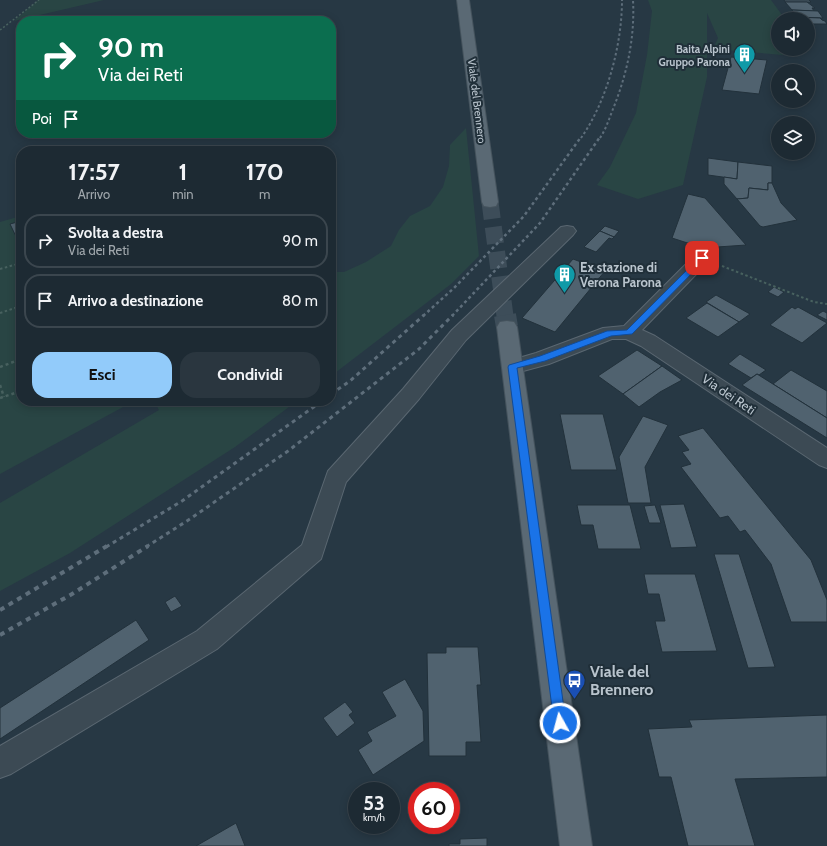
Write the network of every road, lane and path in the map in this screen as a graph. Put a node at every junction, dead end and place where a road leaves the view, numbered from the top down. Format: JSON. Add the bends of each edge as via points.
{"nodes":[{"id":1,"x":39,"y":0,"type":"edge"},
{"id":2,"x":463,"y":0,"type":"edge"},
{"id":3,"x":18,"y":16,"type":"edge"},
{"id":4,"x":16,"y":18,"type":"edge"},
{"id":5,"x":0,"y":30,"type":"edge"},
{"id":6,"x":490,"y":202,"type":"tunnel mouth"},
{"id":7,"x":567,"y":231,"type":"dead end"},
{"id":8,"x":702,"y":258,"type":"joint"},
{"id":9,"x":16,"y":264,"type":"edge"},
{"id":10,"x":0,"y":269,"type":"edge"},
{"id":11,"x":827,"y":304,"type":"edge"},
{"id":12,"x":16,"y":308,"type":"edge"},
{"id":13,"x":0,"y":313,"type":"edge"},
{"id":14,"x":507,"y":327,"type":"tunnel mouth"},
{"id":15,"x":629,"y":332,"type":"junction"},
{"id":16,"x":16,"y":361,"type":"edge"},
{"id":17,"x":0,"y":367,"type":"edge"},
{"id":18,"x":512,"y":367,"type":"junction"},
{"id":19,"x":0,"y":384,"type":"edge"},
{"id":20,"x":16,"y":393,"type":"edge"},
{"id":21,"x":4,"y":397,"type":"junction"},
{"id":22,"x":0,"y":398,"type":"edge"},
{"id":23,"x":827,"y":459,"type":"edge"},
{"id":24,"x":0,"y":763,"type":"edge"},
{"id":25,"x":576,"y":846,"type":"edge"}],
"edges":[{"from":1,"to":3,"type":"path"},
{"from":2,"to":6,"type":"main road","name":"Viale del Brennero"},
{"from":4,"to":5,"type":"path"},
{"from":7,"to":24,"type":"street","via":[[459,335],[411,394],[336,478],[312,551],[207,640]]},
{"from":8,"to":11,"type":"path","via":[[814,302]]},
{"from":8,"to":15,"type":"street"},
{"from":9,"to":10,"type":"path"},
{"from":12,"to":13,"type":"path"},
{"from":14,"to":18,"type":"main road"},
{"from":15,"to":18,"type":"street","name":"Via dei Reti","via":[[610,333]]},
{"from":15,"to":23,"type":"street","name":"Via dei Reti","via":[[648,341]]},
{"from":16,"to":17,"type":"path"},
{"from":18,"to":25,"type":"main road"},
{"from":19,"to":21,"type":"path"},
{"from":20,"to":21,"type":"path"},
{"from":21,"to":22,"type":"path"}]}
